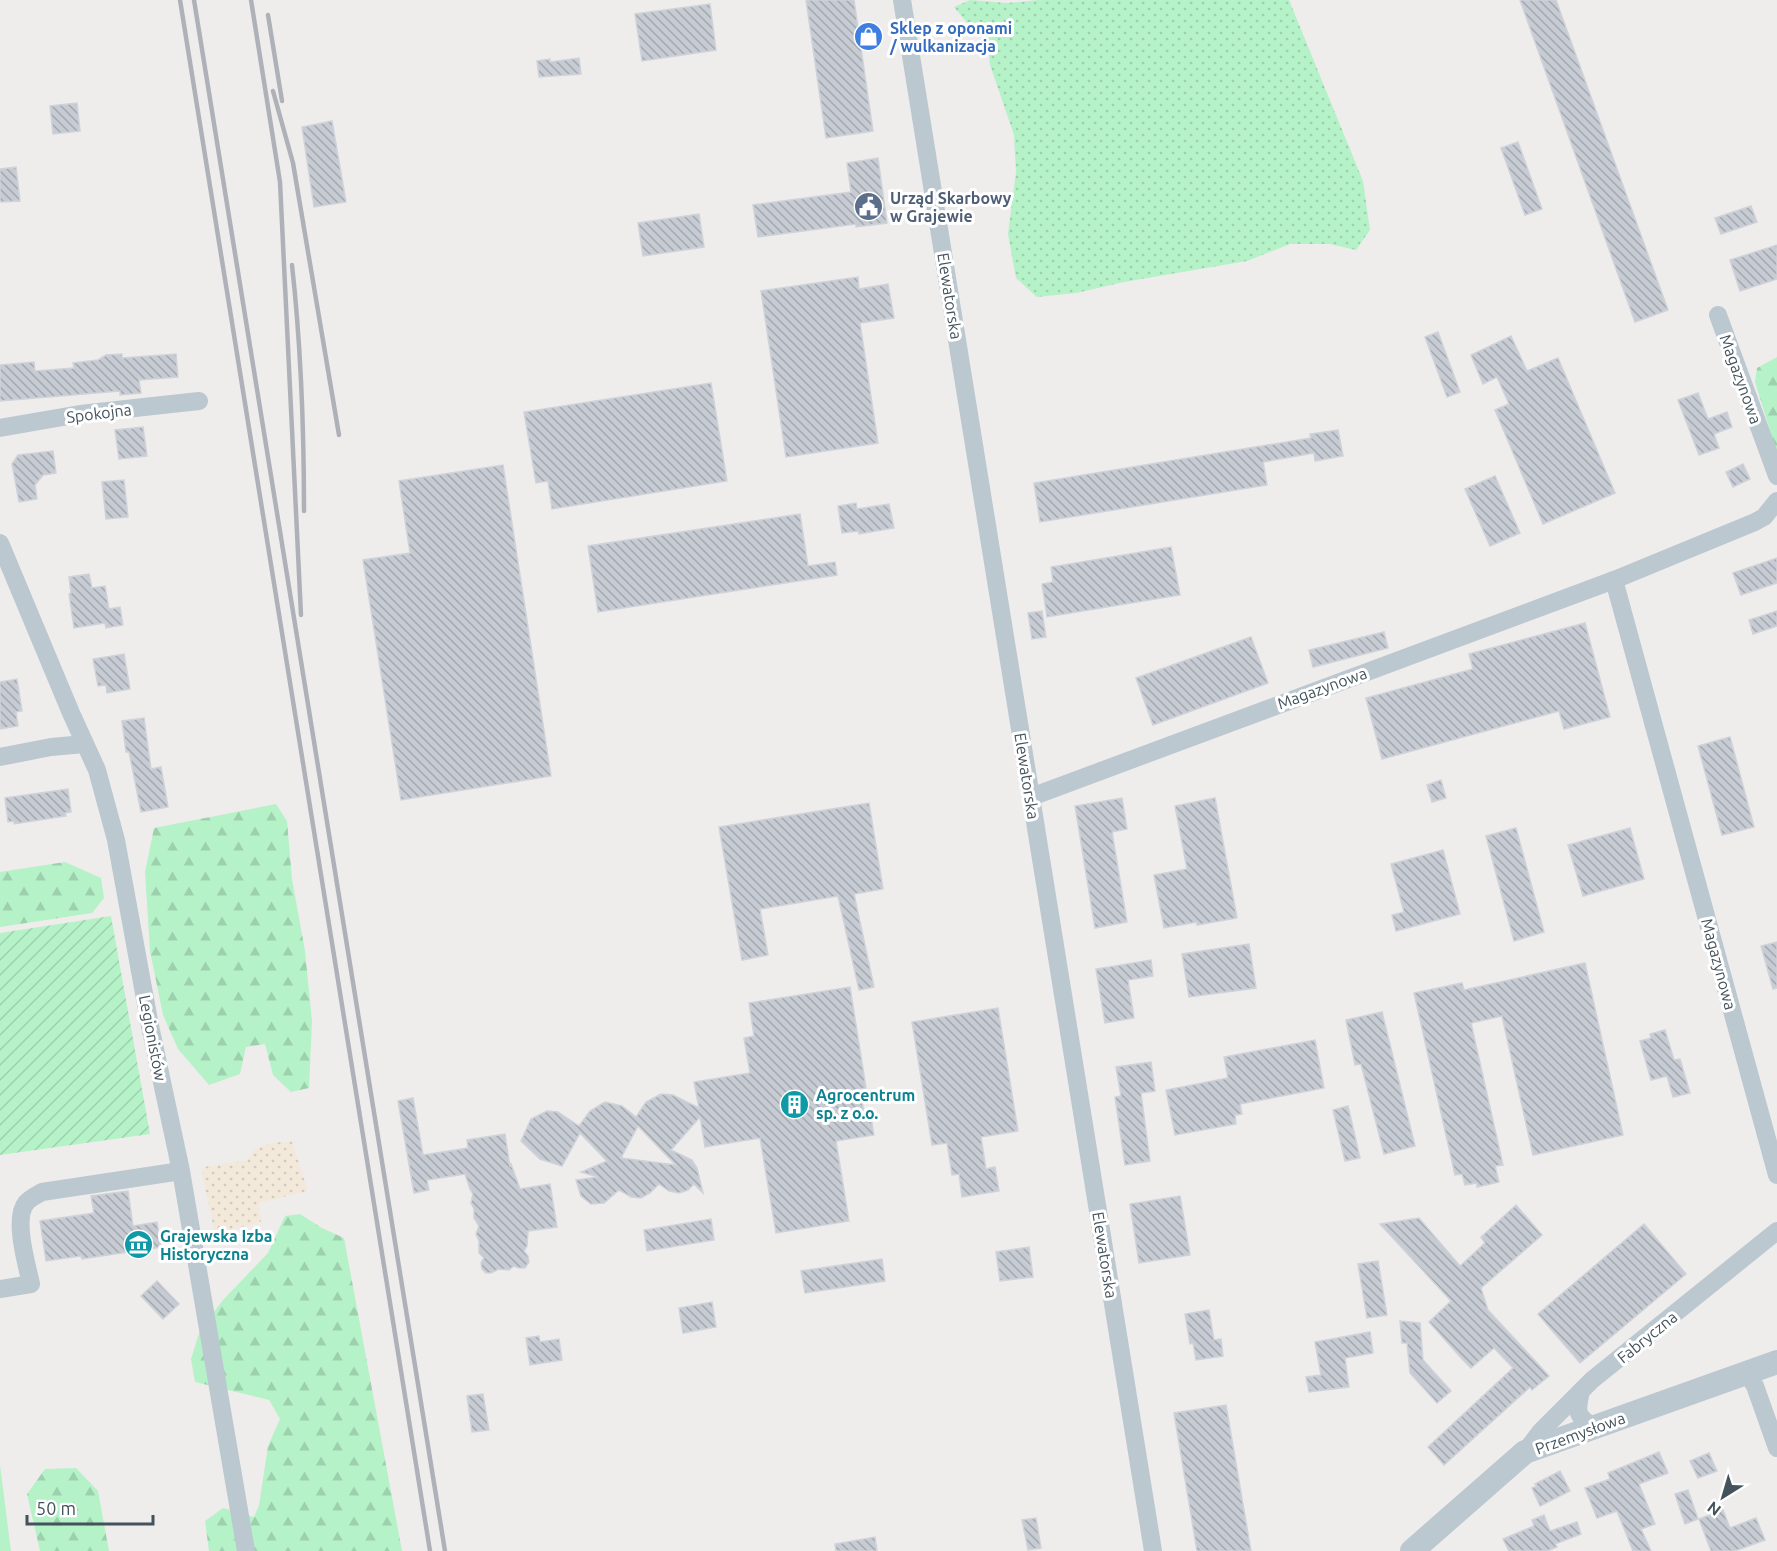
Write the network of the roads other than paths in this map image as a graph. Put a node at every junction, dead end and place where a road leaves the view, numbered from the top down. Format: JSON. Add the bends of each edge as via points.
{"nodes":[{"id":1,"x":902,"y":0,"type":"edge"},
{"id":2,"x":1718,"y":315,"type":"dead end"},
{"id":3,"x":199,"y":401,"type":"dead end"},
{"id":4,"x":0,"y":428,"type":"edge"},
{"id":5,"x":1777,"y":476,"type":"edge"},
{"id":6,"x":1777,"y":501,"type":"edge"},
{"id":7,"x":2,"y":554,"type":"edge"},
{"id":8,"x":1614,"y":580,"type":"junction"},
{"id":9,"x":84,"y":744,"type":"junction"},
{"id":10,"x":0,"y":757,"type":"edge"},
{"id":11,"x":1031,"y":797,"type":"junction"},
{"id":12,"x":181,"y":1171,"type":"junction"},
{"id":13,"x":1777,"y":1175,"type":"edge"},
{"id":14,"x":1777,"y":1231,"type":"edge"},
{"id":15,"x":0,"y":1289,"type":"edge"},
{"id":16,"x":1777,"y":1362,"type":"edge"},
{"id":17,"x":1747,"y":1373,"type":"junction"},
{"id":18,"x":1581,"y":1391,"type":"junction"},
{"id":19,"x":1594,"y":1428,"type":"junction"},
{"id":20,"x":1777,"y":1448,"type":"edge"},
{"id":21,"x":1525,"y":1452,"type":"junction"},
{"id":22,"x":246,"y":1551,"type":"edge"},
{"id":23,"x":1153,"y":1551,"type":"edge"},
{"id":24,"x":1412,"y":1551,"type":"edge"}],
"edges":[{"from":1,"to":11,"type":"street","name":"Elewatorska"},
{"from":2,"to":5,"type":"street","name":"Magazynowa"},
{"from":3,"to":4,"type":"street","name":"Spokojna","via":[[80,414]]},
{"from":6,"to":8,"type":"street","name":"Magazynowa","via":[[1755,522]]},
{"from":7,"to":9,"type":"street","name":"Legionistów"},
{"from":8,"to":11,"type":"street","name":"Magazynowa"},
{"from":8,"to":13,"type":"street","name":"Magazynowa"},
{"from":9,"to":10,"type":"street"},
{"from":9,"to":12,"type":"street","name":"Legionistów","via":[[97,770],[116,840]]},
{"from":11,"to":23,"type":"street","name":"Elewatorska"},
{"from":12,"to":15,"type":"street","via":[[42,1192],[32,1198],[21,1213],[20,1226],[31,1284]]},
{"from":12,"to":22,"type":"street","name":"Legionistów"},
{"from":14,"to":18,"type":"street","name":"Fabryczna"},
{"from":16,"to":17,"type":"street","name":"Przemysłowa"},
{"from":17,"to":19,"type":"street","name":"Przemysłowa"},
{"from":17,"to":20,"type":"street"},
{"from":18,"to":19,"type":"street","via":[[1577,1408],[1580,1418]]},
{"from":18,"to":21,"type":"street","name":"Fabryczna"},
{"from":19,"to":21,"type":"street","name":"Przemysłowa"},
{"from":21,"to":24,"type":"street","name":"Przemysłowa"}]}
